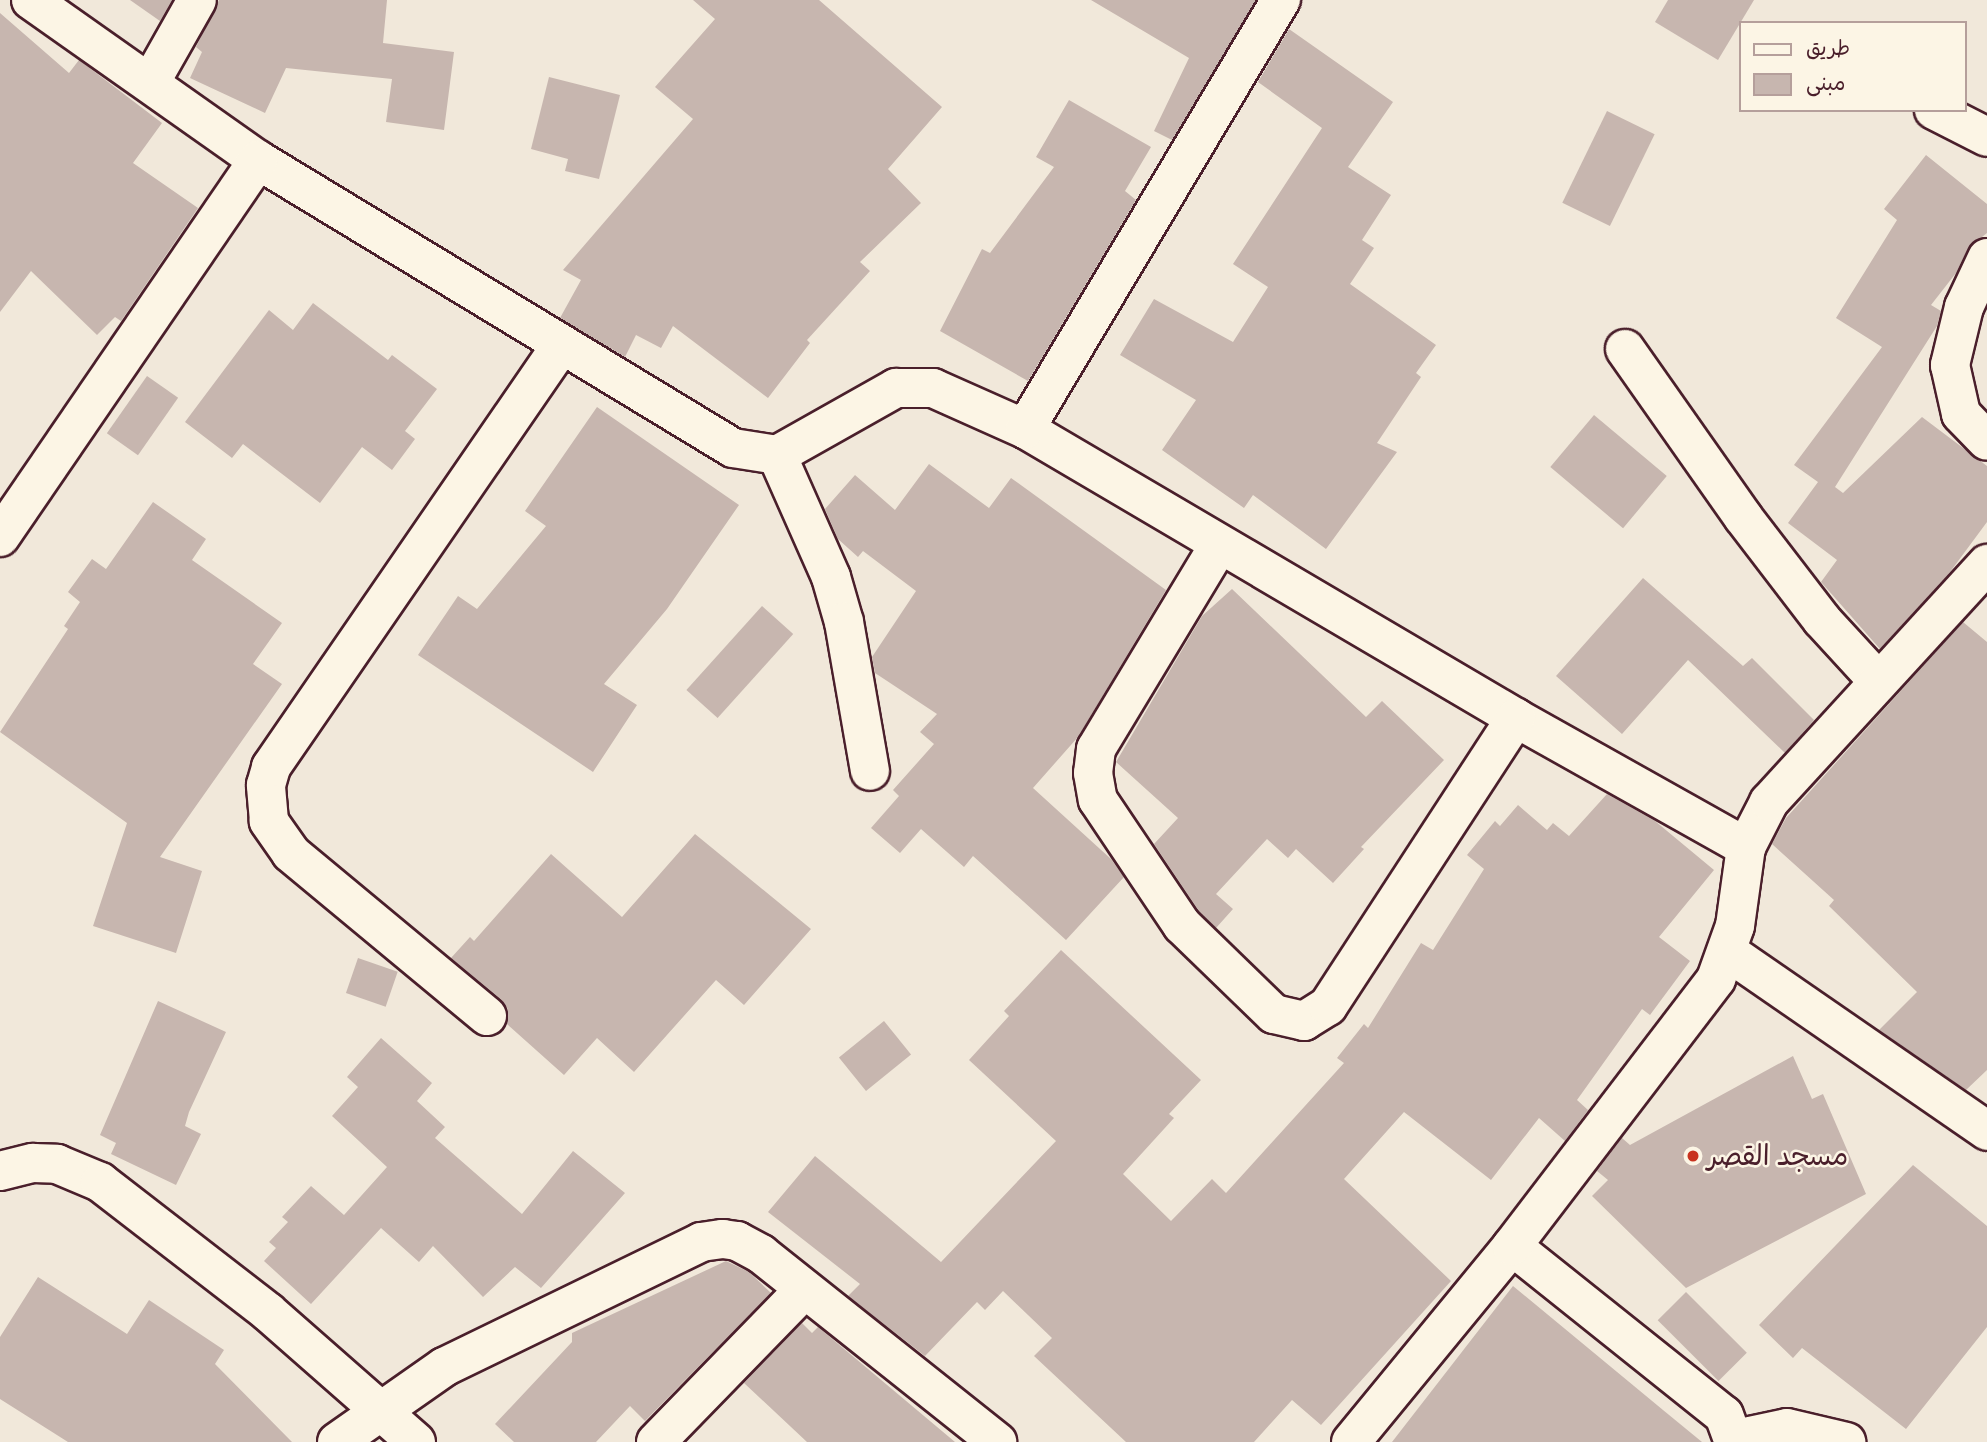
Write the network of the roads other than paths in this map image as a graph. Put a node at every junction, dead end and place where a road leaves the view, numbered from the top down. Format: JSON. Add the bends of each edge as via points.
{"nodes":[{"id":1,"x":31,"y":0,"type":"edge"},
{"id":2,"x":197,"y":0,"type":"edge"},
{"id":3,"x":1281,"y":0,"type":"edge"},
{"id":4,"x":150,"y":83,"type":"junction"},
{"id":5,"x":1938,"y":112,"type":"edge"},
{"id":6,"x":1987,"y":137,"type":"edge"},
{"id":7,"x":258,"y":160,"type":"junction"},
{"id":8,"x":1987,"y":258,"type":"edge"},
{"id":9,"x":562,"y":344,"type":"junction"},
{"id":10,"x":1625,"y":349,"type":"dead end"},
{"id":11,"x":1025,"y":429,"type":"junction"},
{"id":12,"x":1987,"y":441,"type":"edge"},
{"id":13,"x":777,"y":456,"type":"junction"},
{"id":14,"x":0,"y":537,"type":"edge"},
{"id":15,"x":1219,"y":545,"type":"junction"},
{"id":16,"x":1987,"y":564,"type":"edge"},
{"id":17,"x":1878,"y":681,"type":"junction"},
{"id":18,"x":1516,"y":718,"type":"junction"},
{"id":19,"x":870,"y":771,"type":"dead end"},
{"id":20,"x":1746,"y":847,"type":"junction"},
{"id":21,"x":1728,"y":952,"type":"junction"},
{"id":22,"x":487,"y":1016,"type":"dead end"},
{"id":23,"x":1987,"y":1131,"type":"edge"},
{"id":24,"x":0,"y":1171,"type":"edge"},
{"id":25,"x":1512,"y":1246,"type":"junction"},
{"id":26,"x":804,"y":1290,"type":"junction"},
{"id":27,"x":379,"y":1409,"type":"junction"},
{"id":28,"x":1734,"y":1441,"type":"edge"},
{"id":29,"x":337,"y":1442,"type":"edge"},
{"id":30,"x":416,"y":1442,"type":"edge"},
{"id":31,"x":656,"y":1442,"type":"edge"},
{"id":32,"x":997,"y":1442,"type":"edge"},
{"id":33,"x":1351,"y":1442,"type":"edge"},
{"id":34,"x":1846,"y":1442,"type":"edge"}],
"edges":[{"from":1,"to":4,"type":"street"},
{"from":2,"to":4,"type":"street"},
{"from":3,"to":11,"type":"street"},
{"from":4,"to":7,"type":"street"},
{"from":5,"to":6,"type":"street"},
{"from":7,"to":9,"type":"street"},
{"from":7,"to":14,"type":"street"},
{"from":8,"to":12,"type":"street","via":[[1964,307],[1950,365],[1961,414]]},
{"from":9,"to":13,"type":"street","via":[[733,448]]},
{"from":9,"to":22,"type":"street","via":[[271,767],[266,785],[269,821],[291,853]]},
{"from":10,"to":17,"type":"street","via":[[1743,517],[1822,620]]},
{"from":11,"to":13,"type":"street","via":[[933,388],[896,388]]},
{"from":11,"to":15,"type":"street"},
{"from":13,"to":19,"type":"street","via":[[834,589]]},
{"from":15,"to":18,"type":"street"},
{"from":15,"to":18,"type":"street","via":[[1097,749],[1093,772],[1098,800],[1182,925],[1274,1014],[1304,1021],[1328,1006]]},
{"from":16,"to":17,"type":"street"},
{"from":17,"to":20,"type":"street","via":[[1769,803]]},
{"from":18,"to":20,"type":"street"},
{"from":20,"to":21,"type":"street"},
{"from":21,"to":23,"type":"street"},
{"from":21,"to":25,"type":"street","via":[[1699,1003]]},
{"from":24,"to":27,"type":"street","via":[[33,1163],[57,1164],[100,1182],[268,1312]]},
{"from":25,"to":28,"type":"street","via":[[1724,1415]]},
{"from":25,"to":33,"type":"street"},
{"from":26,"to":27,"type":"street","via":[[750,1246],[723,1239],[701,1242],[444,1367]]},
{"from":26,"to":31,"type":"street"},
{"from":26,"to":32,"type":"street"},
{"from":27,"to":29,"type":"street"},
{"from":27,"to":30,"type":"street"},
{"from":28,"to":34,"type":"street","via":[[1787,1428]]}]}
